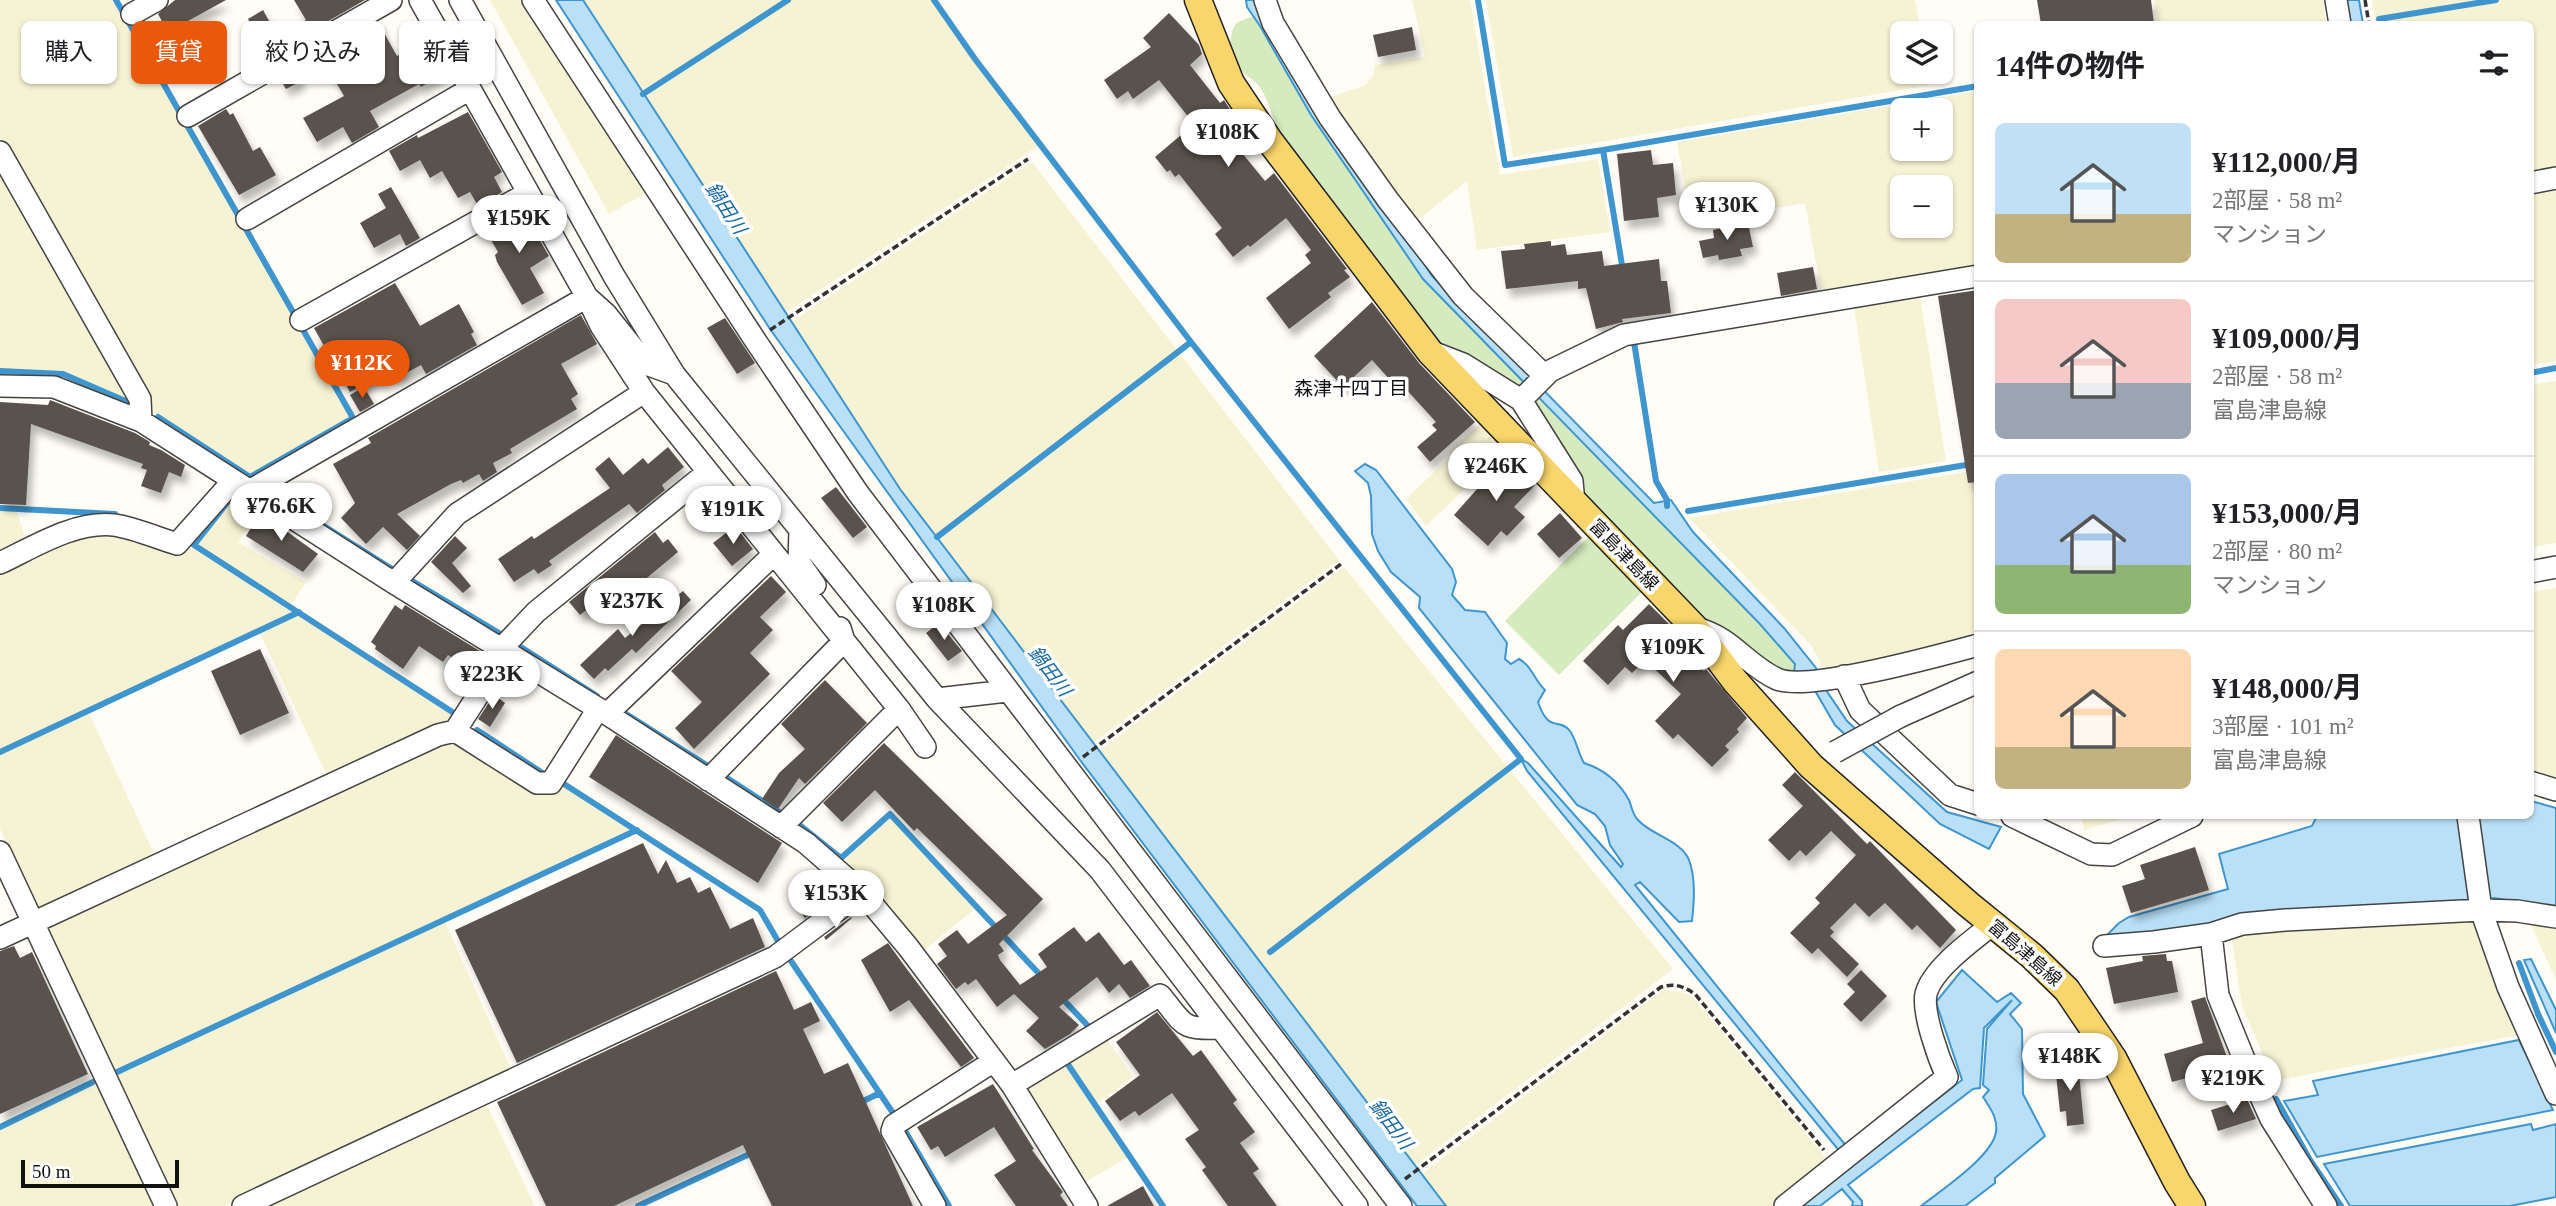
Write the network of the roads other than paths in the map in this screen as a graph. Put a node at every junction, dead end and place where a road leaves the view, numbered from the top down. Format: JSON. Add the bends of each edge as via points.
{"nodes":[{"id":1,"x":157,"y":0,"type":"edge"},
{"id":2,"x":391,"y":0,"type":"edge"},
{"id":3,"x":420,"y":0,"type":"edge"},
{"id":4,"x":460,"y":0,"type":"edge"},
{"id":5,"x":533,"y":0,"type":"edge"},
{"id":6,"x":1198,"y":0,"type":"edge"},
{"id":7,"x":1265,"y":0,"type":"edge"},
{"id":8,"x":2336,"y":0,"type":"edge"},
{"id":9,"x":132,"y":14,"type":"dead end"},
{"id":10,"x":2340,"y":21,"type":"edge"},
{"id":11,"x":470,"y":89,"type":"junction"},
{"id":12,"x":188,"y":116,"type":"dead end"},
{"id":13,"x":0,"y":152,"type":"edge"},
{"id":14,"x":2556,"y":178,"type":"edge"},
{"id":15,"x":2534,"y":182,"type":"edge"},
{"id":16,"x":528,"y":192,"type":"junction"},
{"id":17,"x":247,"y":219,"type":"dead end"},
{"id":18,"x":1974,"y":277,"type":"edge"},
{"id":19,"x":587,"y":297,"type":"junction"},
{"id":20,"x":301,"y":320,"type":"dead end"},
{"id":21,"x":1430,"y":352,"type":"junction"},
{"id":22,"x":674,"y":374,"type":"junction"},
{"id":23,"x":0,"y":386,"type":"edge"},
{"id":24,"x":1534,"y":387,"type":"junction"},
{"id":25,"x":644,"y":392,"type":"junction"},
{"id":26,"x":141,"y":421,"type":"junction"},
{"id":27,"x":708,"y":472,"type":"junction"},
{"id":28,"x":241,"y":486,"type":"junction"},
{"id":29,"x":1574,"y":503,"type":"junction"},
{"id":30,"x":800,"y":530,"type":"junction"},
{"id":31,"x":774,"y":554,"type":"junction"},
{"id":32,"x":0,"y":563,"type":"edge"},
{"id":33,"x":2556,"y":567,"type":"edge"},
{"id":34,"x":2534,"y":571,"type":"edge"},
{"id":35,"x":394,"y":583,"type":"junction"},
{"id":36,"x":1695,"y":628,"type":"junction"},
{"id":37,"x":844,"y":641,"type":"junction"},
{"id":38,"x":1974,"y":646,"type":"edge"},
{"id":39,"x":503,"y":650,"type":"junction"},
{"id":40,"x":1834,"y":677,"type":"junction"},
{"id":41,"x":1974,"y":684,"type":"edge"},
{"id":42,"x":1007,"y":691,"type":"junction"},
{"id":43,"x":937,"y":699,"type":"junction"},
{"id":44,"x":899,"y":709,"type":"junction"},
{"id":45,"x":603,"y":712,"type":"junction"},
{"id":46,"x":455,"y":731,"type":"junction"},
{"id":47,"x":925,"y":747,"type":"dead end"},
{"id":48,"x":1811,"y":766,"type":"junction"},
{"id":49,"x":708,"y":780,"type":"junction"},
{"id":50,"x":2534,"y":783,"type":"edge"},
{"id":51,"x":2556,"y":790,"type":"edge"},
{"id":52,"x":1974,"y":803,"type":"edge"},
{"id":53,"x":2018,"y":819,"type":"edge"},
{"id":54,"x":2186,"y":819,"type":"edge"},
{"id":55,"x":2468,"y":819,"type":"edge"},
{"id":56,"x":781,"y":827,"type":"junction"},
{"id":57,"x":0,"y":852,"type":"edge"},
{"id":58,"x":862,"y":892,"type":"junction"},
{"id":59,"x":2481,"y":910,"type":"junction"},
{"id":60,"x":2556,"y":916,"type":"edge"},
{"id":61,"x":32,"y":923,"type":"junction"},
{"id":62,"x":1993,"y":924,"type":"junction"},
{"id":63,"x":2211,"y":934,"type":"junction"},
{"id":64,"x":0,"y":938,"type":"edge"},
{"id":65,"x":2104,"y":946,"type":"dead end"},
{"id":66,"x":1221,"y":1028,"type":"junction"},
{"id":67,"x":994,"y":1061,"type":"junction"},
{"id":68,"x":1012,"y":1085,"type":"junction"},
{"id":69,"x":2556,"y":1094,"type":"edge"},
{"id":70,"x":166,"y":1206,"type":"edge"},
{"id":71,"x":243,"y":1206,"type":"edge"},
{"id":72,"x":935,"y":1206,"type":"edge"},
{"id":73,"x":1087,"y":1206,"type":"edge"},
{"id":74,"x":1357,"y":1206,"type":"edge"},
{"id":75,"x":1401,"y":1206,"type":"edge"},
{"id":76,"x":1785,"y":1206,"type":"edge"},
{"id":77,"x":2192,"y":1206,"type":"edge"},
{"id":78,"x":2326,"y":1206,"type":"edge"}],
"edges":[{"from":1,"to":9,"type":"street"},
{"from":2,"to":12,"type":"street"},
{"from":3,"to":11,"type":"street"},
{"from":4,"to":22,"type":"street"},
{"from":5,"to":42,"type":"street","via":[[858,493]]},
{"from":6,"to":21,"type":"main road","name":"富島津島線","via":[[1238,94]]},
{"from":7,"to":24,"type":"street","via":[[1273,23],[1330,118]]},
{"from":8,"to":10,"type":"street"},
{"from":11,"to":16,"type":"street"},
{"from":11,"to":17,"type":"street"},
{"from":13,"to":26,"type":"street","via":[[140,399]]},
{"from":14,"to":15,"type":"street"},
{"from":16,"to":19,"type":"street"},
{"from":16,"to":20,"type":"street"},
{"from":18,"to":24,"type":"street","via":[[1624,335],[1550,371]]},
{"from":19,"to":22,"type":"street","via":[[646,364]]},
{"from":19,"to":25,"type":"street"},
{"from":19,"to":28,"type":"street"},
{"from":21,"to":24,"type":"street"},
{"from":21,"to":29,"type":"main road","name":"富島津島線"},
{"from":22,"to":30,"type":"street"},
{"from":23,"to":26,"type":"street","via":[[54,387]]},
{"from":24,"to":29,"type":"street","via":[[1556,453],[1572,481]]},
{"from":25,"to":27,"type":"street"},
{"from":25,"to":35,"type":"street","via":[[457,514]]},
{"from":26,"to":28,"type":"street"},
{"from":27,"to":31,"type":"street"},
{"from":27,"to":39,"type":"street","via":[[536,612]]},
{"from":28,"to":32,"type":"street","via":[[177,544],[115,525],[88,526]]},
{"from":28,"to":35,"type":"street"},
{"from":29,"to":36,"type":"main road","name":"富島津島線"},
{"from":30,"to":37,"type":"street","via":[[799,562],[834,613]]},
{"from":30,"to":43,"type":"street"},
{"from":31,"to":37,"type":"street"},
{"from":31,"to":45,"type":"street"},
{"from":33,"to":34,"type":"street"},
{"from":35,"to":39,"type":"street"},
{"from":36,"to":40,"type":"street","via":[[1713,633],[1788,683]]},
{"from":36,"to":48,"type":"main road","name":"富島津島線"},
{"from":37,"to":44,"type":"street"},
{"from":37,"to":49,"type":"street"},
{"from":38,"to":40,"type":"street"},
{"from":39,"to":45,"type":"street"},
{"from":39,"to":46,"type":"street"},
{"from":40,"to":52,"type":"street","via":[[1860,710],[1950,795]]},
{"from":41,"to":48,"type":"street","bridge":true,"via":[[1901,716]]},
{"from":42,"to":43,"type":"street"},
{"from":42,"to":75,"type":"street"},
{"from":43,"to":66,"type":"street","via":[[1100,870]]},
{"from":44,"to":47,"type":"street"},
{"from":44,"to":56,"type":"street"},
{"from":45,"to":46,"type":"street","via":[[551,783],[537,783]]},
{"from":45,"to":49,"type":"street"},
{"from":46,"to":61,"type":"street"},
{"from":48,"to":62,"type":"main road","name":"富島津島線"},
{"from":49,"to":56,"type":"street"},
{"from":50,"to":51,"type":"street"},
{"from":53,"to":54,"type":"street","via":[[2091,854],[2112,855]]},
{"from":55,"to":59,"type":"street"},
{"from":56,"to":58,"type":"street"},
{"from":57,"to":61,"type":"street"},
{"from":58,"to":67,"type":"street"},
{"from":58,"to":71,"type":"street","via":[[775,957]]},
{"from":59,"to":60,"type":"street"},
{"from":59,"to":63,"type":"street","via":[[2285,919],[2242,924]]},
{"from":59,"to":69,"type":"street","via":[[2508,987]]},
{"from":61,"to":64,"type":"street"},
{"from":61,"to":70,"type":"street"},
{"from":62,"to":76,"type":"street","via":[[1957,952],[1926,991],[1936,1053],[1947,1077]]},
{"from":62,"to":77,"type":"main road","name":"富島津島線","via":[[2067,989],[2113,1058]]},
{"from":63,"to":65,"type":"street"},
{"from":63,"to":78,"type":"street","via":[[2218,995],[2246,1064],[2271,1119]]},
{"from":66,"to":68,"type":"street","via":[[1186,1026],[1160,995]]},
{"from":66,"to":74,"type":"street"},
{"from":67,"to":68,"type":"street"},
{"from":67,"to":72,"type":"street","via":[[894,1125],[892,1131]]},
{"from":68,"to":73,"type":"street"}]}
